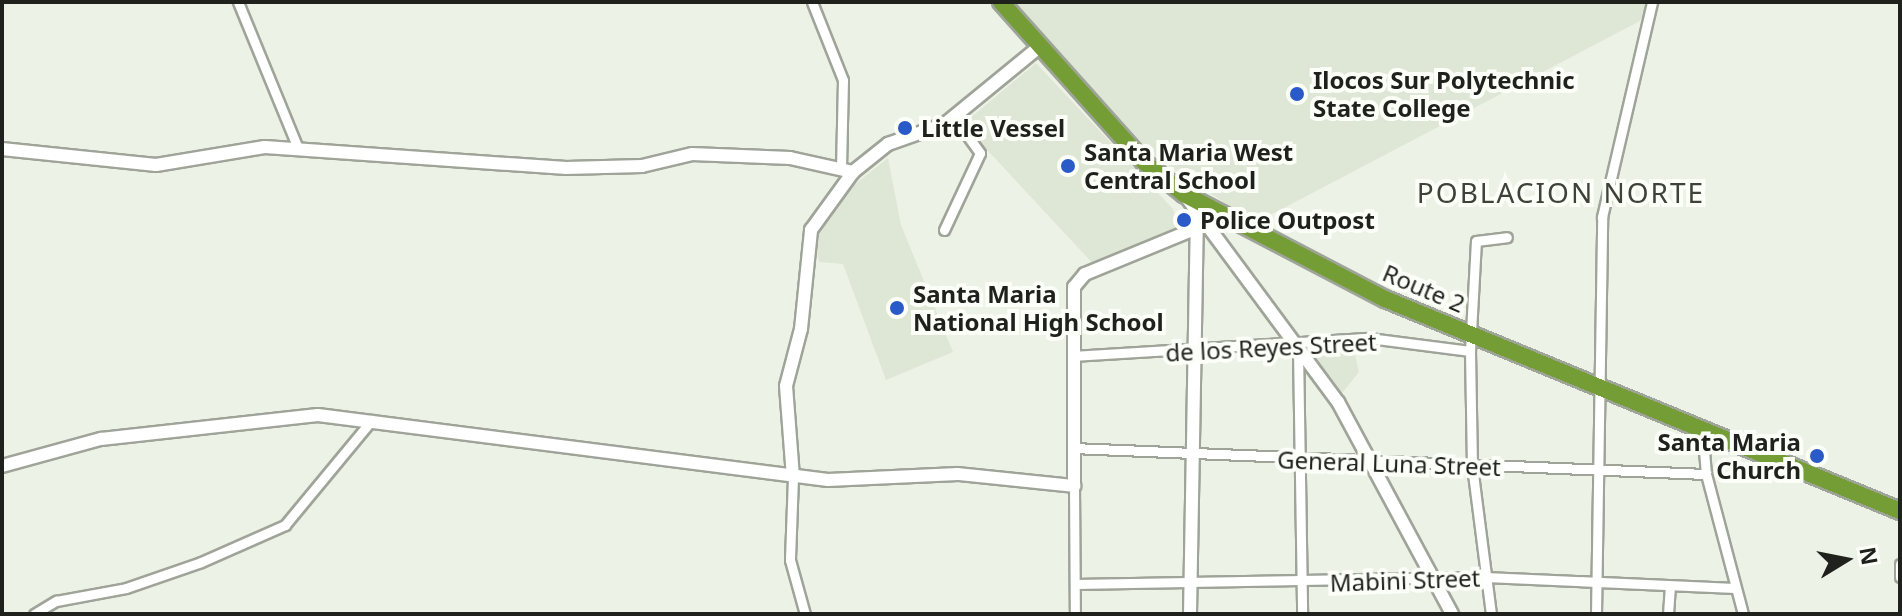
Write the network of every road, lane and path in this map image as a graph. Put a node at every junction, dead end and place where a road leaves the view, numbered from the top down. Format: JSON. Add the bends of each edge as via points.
{"nodes":[{"id":1,"x":238,"y":2,"type":"edge"},
{"id":2,"x":812,"y":2,"type":"edge"},
{"id":3,"x":1001,"y":2,"type":"edge"},
{"id":4,"x":1652,"y":2,"type":"edge"},
{"id":5,"x":1038,"y":48,"type":"junction"},
{"id":6,"x":954,"y":117,"type":"junction"},
{"id":7,"x":298,"y":148,"type":"junction"},
{"id":8,"x":2,"y":149,"type":"edge"},
{"id":9,"x":841,"y":165,"type":"junction"},
{"id":10,"x":853,"y":172,"type":"junction"},
{"id":11,"x":1184,"y":194,"type":"junction"},
{"id":12,"x":1196,"y":214,"type":"junction"},
{"id":13,"x":1197,"y":228,"type":"junction"},
{"id":14,"x":944,"y":230,"type":"dead end"},
{"id":15,"x":1507,"y":237,"type":"dead end"},
{"id":16,"x":1471,"y":343,"type":"junction"},
{"id":17,"x":1297,"y":347,"type":"junction"},
{"id":18,"x":1195,"y":352,"type":"junction"},
{"id":19,"x":1072,"y":356,"type":"junction"},
{"id":20,"x":1596,"y":387,"type":"junction"},
{"id":21,"x":372,"y":420,"type":"junction"},
{"id":22,"x":1702,"y":428,"type":"junction"},
{"id":23,"x":1072,"y":448,"type":"junction"},
{"id":24,"x":1193,"y":453,"type":"junction"},
{"id":25,"x":1298,"y":461,"type":"junction"},
{"id":26,"x":1375,"y":464,"type":"junction"},
{"id":27,"x":2,"y":466,"type":"edge"},
{"id":28,"x":1472,"y":466,"type":"junction"},
{"id":29,"x":1595,"y":472,"type":"junction"},
{"id":30,"x":1706,"y":474,"type":"junction"},
{"id":31,"x":789,"y":477,"type":"junction"},
{"id":32,"x":1074,"y":486,"type":"junction"},
{"id":33,"x":1900,"y":511,"type":"edge"},
{"id":34,"x":1900,"y":564,"type":"edge"},
{"id":35,"x":1485,"y":577,"type":"junction"},
{"id":36,"x":1900,"y":577,"type":"edge"},
{"id":37,"x":1435,"y":580,"type":"junction"},
{"id":38,"x":1302,"y":583,"type":"junction"},
{"id":39,"x":1596,"y":583,"type":"junction"},
{"id":40,"x":1075,"y":584,"type":"junction"},
{"id":41,"x":1192,"y":585,"type":"junction"},
{"id":42,"x":1670,"y":586,"type":"junction"},
{"id":43,"x":1735,"y":588,"type":"junction"},
{"id":44,"x":34,"y":614,"type":"edge"},
{"id":45,"x":805,"y":614,"type":"edge"},
{"id":46,"x":1075,"y":614,"type":"edge"},
{"id":47,"x":1190,"y":614,"type":"edge"},
{"id":48,"x":1302,"y":614,"type":"edge"},
{"id":49,"x":1452,"y":614,"type":"edge"},
{"id":50,"x":1491,"y":614,"type":"edge"},
{"id":51,"x":1596,"y":614,"type":"edge"},
{"id":52,"x":1668,"y":614,"type":"edge"},
{"id":53,"x":1743,"y":614,"type":"edge"}],
"edges":[{"from":1,"to":7,"type":"street"},
{"from":2,"to":9,"type":"street","via":[[843,80]]},
{"from":3,"to":5,"type":"highway","name":"Route 2"},
{"from":4,"to":20,"type":"street","via":[[1602,217]]},
{"from":5,"to":6,"type":"street"},
{"from":5,"to":11,"type":"highway","name":"Route 2"},
{"from":6,"to":10,"type":"street","via":[[888,144]]},
{"from":6,"to":14,"type":"street","via":[[980,153]]},
{"from":7,"to":8,"type":"street","via":[[156,165]]},
{"from":7,"to":9,"type":"street","via":[[385,161],[566,168],[642,166],[692,154]]},
{"from":9,"to":10,"type":"street"},
{"from":10,"to":31,"type":"street","via":[[809,237],[801,329],[786,386]]},
{"from":11,"to":12,"type":"street"},
{"from":11,"to":16,"type":"highway","name":"Route 2"},
{"from":12,"to":13,"type":"street"},
{"from":12,"to":17,"type":"street"},
{"from":13,"to":18,"type":"street"},
{"from":13,"to":19,"type":"street","via":[[1078,280]]},
{"from":15,"to":16,"type":"street","via":[[1476,241]]},
{"from":16,"to":17,"type":"street","name":"de los Reyes Street","via":[[1369,338]]},
{"from":16,"to":20,"type":"highway","name":"Route 2"},
{"from":16,"to":28,"type":"street"},
{"from":17,"to":18,"type":"street","name":"de los Reyes Street"},
{"from":17,"to":25,"type":"street"},
{"from":17,"to":26,"type":"street"},
{"from":18,"to":19,"type":"street","name":"de los Reyes Street"},
{"from":18,"to":24,"type":"street"},
{"from":19,"to":23,"type":"street"},
{"from":20,"to":22,"type":"highway","name":"Route 2"},
{"from":20,"to":29,"type":"street"},
{"from":21,"to":27,"type":"street","via":[[306,416],[185,427],[101,439]]},
{"from":21,"to":31,"type":"street"},
{"from":21,"to":44,"type":"street","via":[[285,525],[201,562],[126,588],[56,601]]},
{"from":22,"to":30,"type":"street"},
{"from":22,"to":33,"type":"highway","name":"Route 2"},
{"from":23,"to":24,"type":"street","name":"General Luna Street"},
{"from":23,"to":32,"type":"street"},
{"from":24,"to":25,"type":"street","name":"General Luna Street"},
{"from":24,"to":41,"type":"street"},
{"from":25,"to":26,"type":"street","name":"General Luna Street"},
{"from":25,"to":38,"type":"street"},
{"from":26,"to":28,"type":"street","name":"General Luna Street"},
{"from":26,"to":37,"type":"street"},
{"from":28,"to":29,"type":"street","name":"General Luna Street"},
{"from":28,"to":35,"type":"street"},
{"from":29,"to":30,"type":"street","name":"General Luna Street"},
{"from":29,"to":39,"type":"street"},
{"from":30,"to":43,"type":"street"},
{"from":31,"to":32,"type":"street","via":[[958,474]]},
{"from":31,"to":45,"type":"street","via":[[790,560]]},
{"from":32,"to":40,"type":"street"},
{"from":34,"to":36,"type":"street"},
{"from":35,"to":37,"type":"street","name":"Mabini Street"},
{"from":35,"to":39,"type":"street","name":"Mabini Street"},
{"from":35,"to":50,"type":"street"},
{"from":37,"to":38,"type":"street","name":"Mabini Street"},
{"from":37,"to":49,"type":"street"},
{"from":38,"to":41,"type":"street","name":"Mabini Street"},
{"from":38,"to":48,"type":"street"},
{"from":39,"to":42,"type":"street","name":"Mabini Street"},
{"from":39,"to":51,"type":"street"},
{"from":40,"to":41,"type":"street","name":"Mabini Street"},
{"from":40,"to":46,"type":"street"},
{"from":41,"to":47,"type":"street"},
{"from":42,"to":43,"type":"street","name":"Mabini Street"},
{"from":42,"to":52,"type":"street"},
{"from":43,"to":53,"type":"street"}]}
